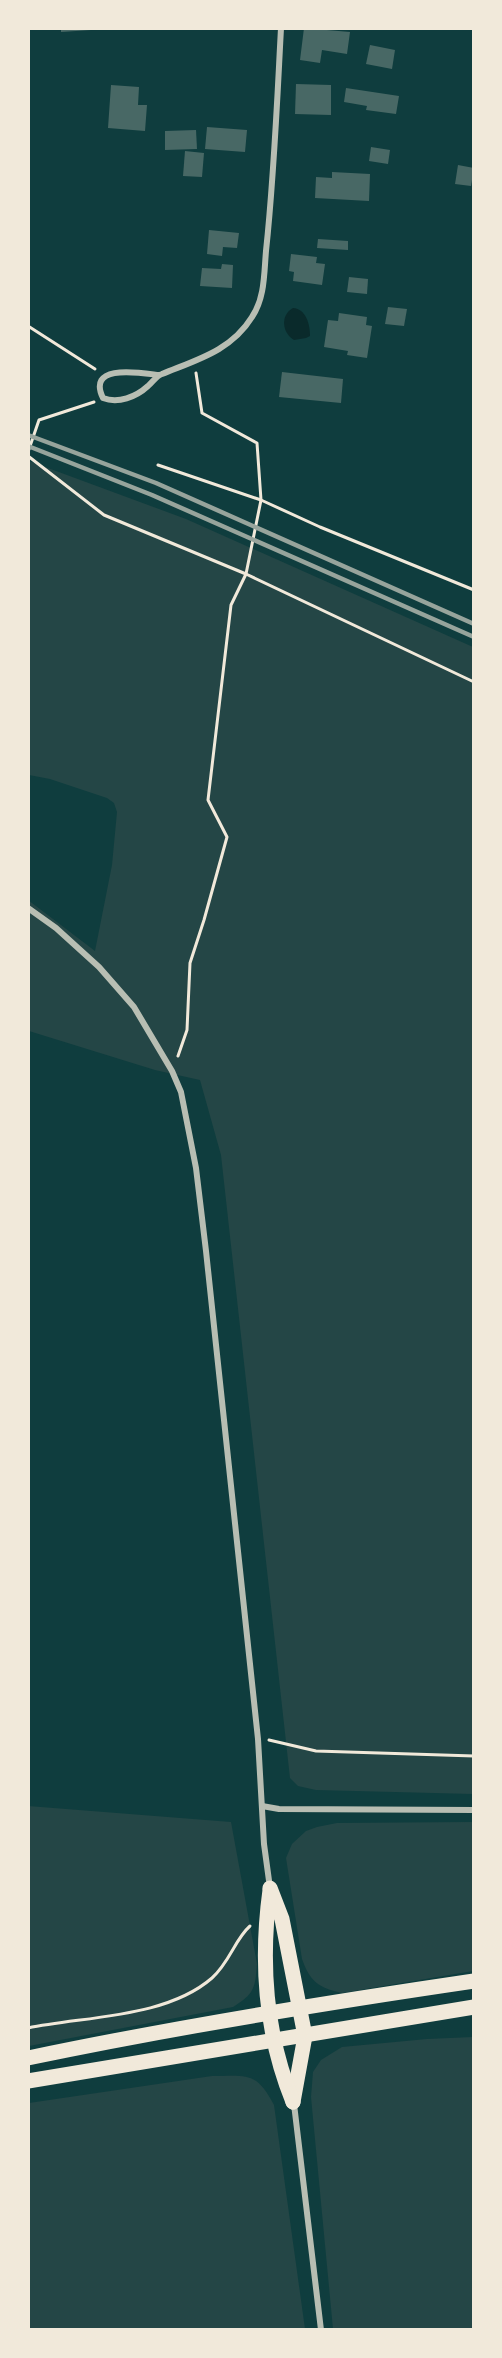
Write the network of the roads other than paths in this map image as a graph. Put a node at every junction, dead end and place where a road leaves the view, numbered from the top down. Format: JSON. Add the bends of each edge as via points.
{"nodes":[{"id":1,"x":281,"y":28,"type":"edge"},
{"id":2,"x":159,"y":375,"type":"junction"},
{"id":3,"x":28,"y":908,"type":"edge"},
{"id":4,"x":262,"y":1806,"type":"junction"},
{"id":5,"x":474,"y":1810,"type":"edge"},
{"id":6,"x":270,"y":1888,"type":"junction"},
{"id":7,"x":474,"y":1981,"type":"edge"},
{"id":8,"x":300,"y":2007,"type":"junction"},
{"id":9,"x":474,"y":2007,"type":"edge"},
{"id":10,"x":268,"y":2012,"type":"junction"},
{"id":11,"x":305,"y":2036,"type":"junction"},
{"id":12,"x":273,"y":2041,"type":"junction"},
{"id":13,"x":28,"y":2058,"type":"edge"},
{"id":14,"x":28,"y":2081,"type":"edge"},
{"id":15,"x":293,"y":2102,"type":"junction"},
{"id":16,"x":321,"y":2330,"type":"edge"}],
"edges":[{"from":1,"to":2,"type":"street","via":[[269,225],[258,306],[237,336],[217,351]]},
{"from":2,"to":2,"type":"street","via":[[123,371],[107,374],[99,391],[112,402],[123,400],[146,388]]},
{"from":3,"to":4,"type":"street","via":[[99,967],[134,1007],[181,1092],[196,1168]]},
{"from":4,"to":5,"type":"street"},
{"from":4,"to":6,"type":"street"},
{"from":6,"to":8,"type":"highway","via":[[282,1919]]},
{"from":6,"to":10,"type":"highway","via":[[265,1976]]},
{"from":7,"to":8,"type":"highway"},
{"from":8,"to":10,"type":"highway"},
{"from":8,"to":11,"type":"highway"},
{"from":9,"to":11,"type":"highway"},
{"from":10,"to":12,"type":"highway"},
{"from":10,"to":13,"type":"highway"},
{"from":11,"to":12,"type":"highway"},
{"from":11,"to":15,"type":"highway"},
{"from":12,"to":14,"type":"highway"},
{"from":12,"to":15,"type":"highway"},
{"from":15,"to":16,"type":"street"}]}
